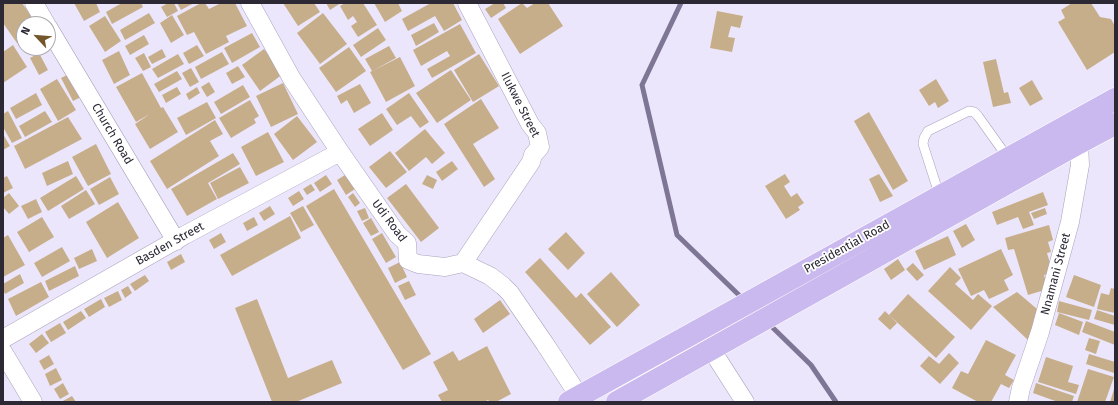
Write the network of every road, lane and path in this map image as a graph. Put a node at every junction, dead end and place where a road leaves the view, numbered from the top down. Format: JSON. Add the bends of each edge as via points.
{"nodes":[{"id":1,"x":34,"y":3,"type":"edge"},
{"id":2,"x":250,"y":3,"type":"edge"},
{"id":3,"x":467,"y":3,"type":"edge"},
{"id":4,"x":41,"y":16,"type":"edge"},
{"id":5,"x":56,"y":40,"type":"edge"},
{"id":6,"x":1115,"y":99,"type":"edge"},
{"id":7,"x":1095,"y":110,"type":"junction"},
{"id":8,"x":1110,"y":127,"type":"edge"},
{"id":9,"x":1079,"y":143,"type":"junction"},
{"id":10,"x":340,"y":152,"type":"junction"},
{"id":11,"x":1008,"y":158,"type":"junction"},
{"id":12,"x":945,"y":206,"type":"junction"},
{"id":13,"x":176,"y":241,"type":"junction"},
{"id":14,"x":463,"y":263,"type":"junction"},
{"id":15,"x":787,"y":280,"type":"junction"},
{"id":16,"x":798,"y":300,"type":"junction"},
{"id":17,"x":3,"y":339,"type":"edge"},
{"id":18,"x":712,"y":349,"type":"junction"},
{"id":19,"x":3,"y":352,"type":"edge"},
{"id":20,"x":577,"y":400,"type":"edge"},
{"id":21,"x":32,"y":402,"type":"edge"},
{"id":22,"x":617,"y":402,"type":"edge"},
{"id":23,"x":745,"y":402,"type":"edge"},
{"id":24,"x":1018,"y":402,"type":"edge"}],
"edges":[{"from":1,"to":4,"type":"street"},
{"from":2,"to":10,"type":"street","name":"Udi Road","via":[[292,79]]},
{"from":3,"to":14,"type":"street","name":"Ilukwe Street","via":[[537,133],[540,147]]},
{"from":5,"to":13,"type":"street","name":"Church Road"},
{"from":6,"to":7,"type":"main road","name":"Presidential Road"},
{"from":7,"to":8,"type":"main road"},
{"from":7,"to":11,"type":"main road","name":"Presidential Road"},
{"from":8,"to":9,"type":"main road","name":"Presidential Road"},
{"from":9,"to":12,"type":"main road","name":"Presidential Road"},
{"from":9,"to":24,"type":"street","name":"Nnamani Street","via":[[1080,165],[1070,222]]},
{"from":10,"to":13,"type":"street","name":"Basden Street"},
{"from":10,"to":14,"type":"street","name":"Udi Road","via":[[397,234],[407,243],[408,260],[418,264],[445,267]]},
{"from":11,"to":12,"type":"main road","name":"Presidential Road"},
{"from":11,"to":12,"type":"lane","via":[[974,112],[969,111],[928,131],[923,144]]},
{"from":12,"to":15,"type":"main road","name":"Presidential Road"},
{"from":12,"to":16,"type":"main road","name":"Presidential Road"},
{"from":13,"to":17,"type":"street","name":"Basden Street"},
{"from":14,"to":20,"type":"street","via":[[490,276],[510,293]]},
{"from":15,"to":16,"type":"main road"},
{"from":15,"to":20,"type":"main road","name":"Presidential Road"},
{"from":16,"to":18,"type":"main road","name":"Presidential Road"},
{"from":18,"to":22,"type":"main road","name":"Presidential Road"},
{"from":18,"to":23,"type":"street"},
{"from":19,"to":21,"type":"street"}]}
